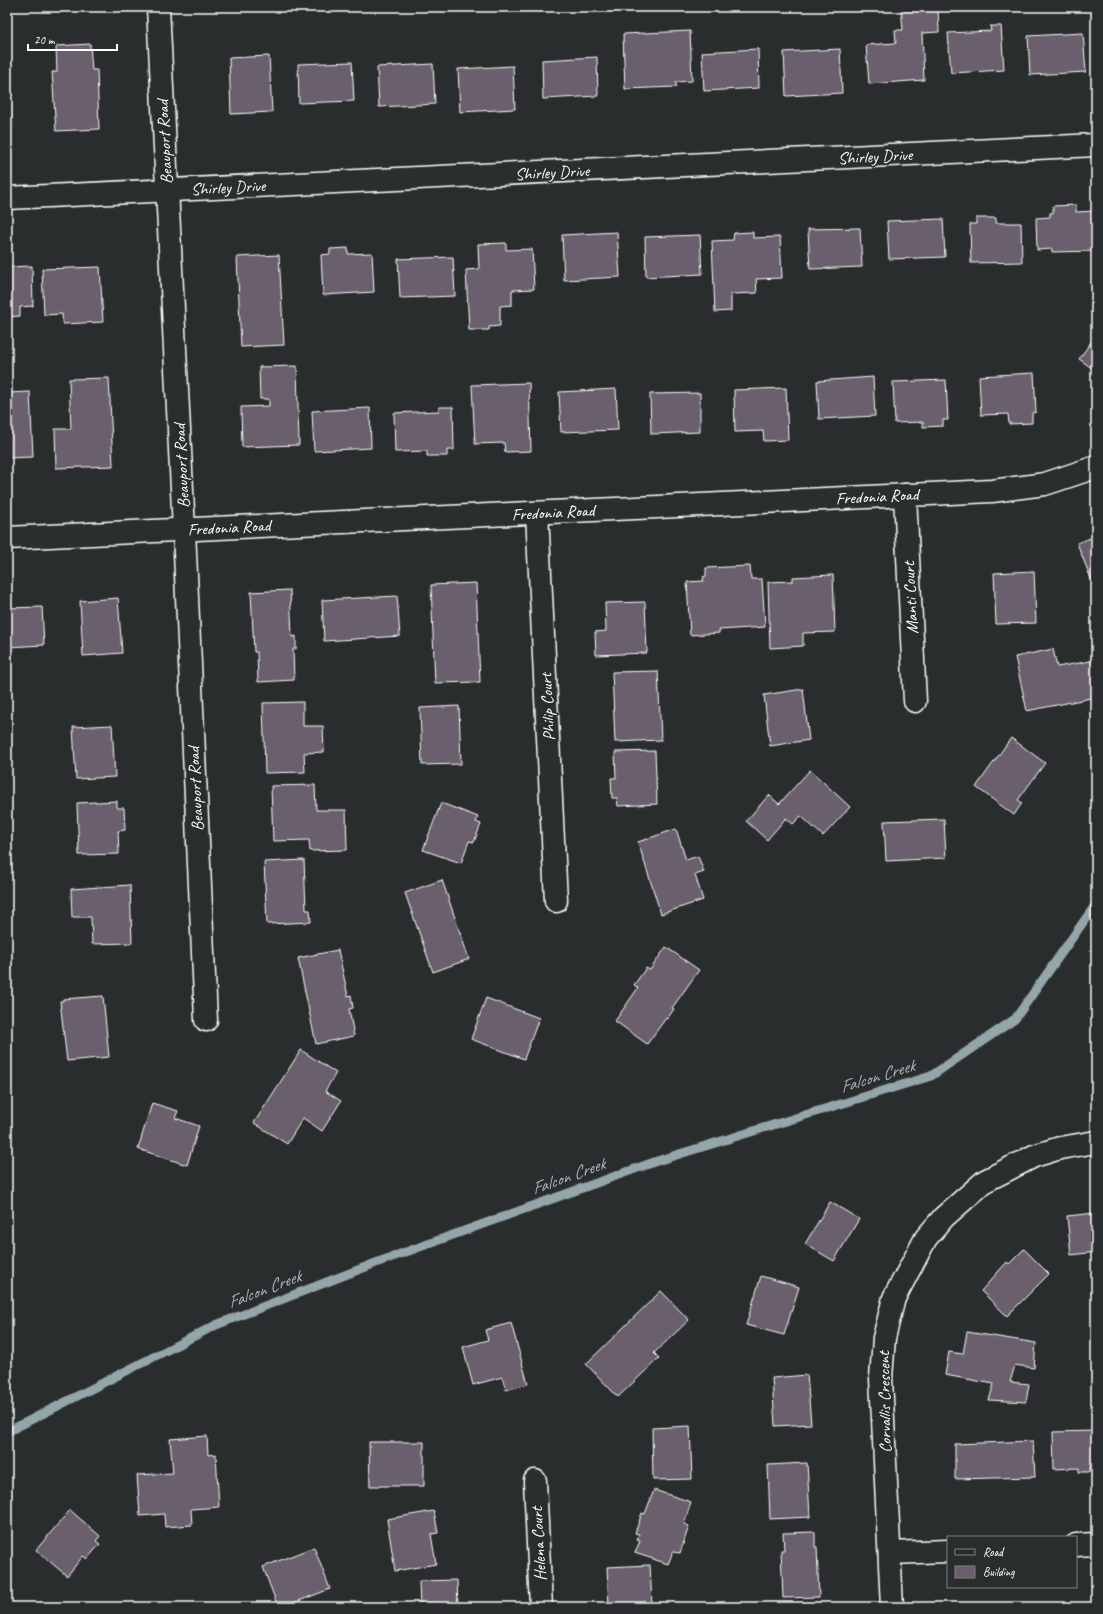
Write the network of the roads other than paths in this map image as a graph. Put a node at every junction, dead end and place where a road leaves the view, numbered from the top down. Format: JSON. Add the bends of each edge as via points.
{"nodes":[{"id":1,"x":158,"y":7,"type":"edge"},
{"id":2,"x":1096,"y":145,"type":"edge"},
{"id":3,"x":166,"y":190,"type":"junction"},
{"id":4,"x":7,"y":198,"type":"edge"},
{"id":5,"x":1096,"y":467,"type":"edge"},
{"id":6,"x":904,"y":495,"type":"junction"},
{"id":7,"x":537,"y":513,"type":"junction"},
{"id":8,"x":184,"y":530,"type":"junction"},
{"id":9,"x":7,"y":538,"type":"edge"},
{"id":10,"x":915,"y":701,"type":"dead end"},
{"id":11,"x":556,"y":901,"type":"dead end"},
{"id":12,"x":206,"y":1020,"type":"dead end"},
{"id":13,"x":1096,"y":1142,"type":"edge"},
{"id":14,"x":535,"y":1481,"type":"dead end"},
{"id":15,"x":1096,"y":1544,"type":"edge"},
{"id":16,"x":1077,"y":1545,"type":"edge"},
{"id":17,"x":947,"y":1551,"type":"edge"},
{"id":18,"x":890,"y":1553,"type":"junction"},
{"id":19,"x":541,"y":1607,"type":"edge"},
{"id":20,"x":892,"y":1607,"type":"edge"}],
"edges":[{"from":1,"to":3,"type":"street","name":"Beauport Road"},
{"from":2,"to":3,"type":"street","name":"Shirley Drive"},
{"from":3,"to":4,"type":"street","name":"Shirley Drive"},
{"from":3,"to":8,"type":"street","name":"Beauport Road"},
{"from":5,"to":6,"type":"street","name":"Fredonia Road","via":[[1045,484],[1018,488]]},
{"from":6,"to":7,"type":"street","name":"Fredonia Road"},
{"from":6,"to":10,"type":"street","name":"Manti Court"},
{"from":7,"to":8,"type":"street","name":"Fredonia Road"},
{"from":7,"to":11,"type":"street","name":"Philip Court"},
{"from":8,"to":9,"type":"street","name":"Fredonia Road"},
{"from":8,"to":12,"type":"street","name":"Beauport Road"},
{"from":13,"to":18,"type":"street","name":"Corvallis Crescent","via":[[1060,1148],[1034,1156],[985,1182],[944,1217],[926,1238],[898,1292],[890,1311],[884,1338],[881,1378]]},
{"from":14,"to":19,"type":"street","name":"Helena Court"},
{"from":15,"to":16,"type":"street"},
{"from":17,"to":18,"type":"street"},
{"from":18,"to":20,"type":"street","name":"Corvallis Crescent"}]}
